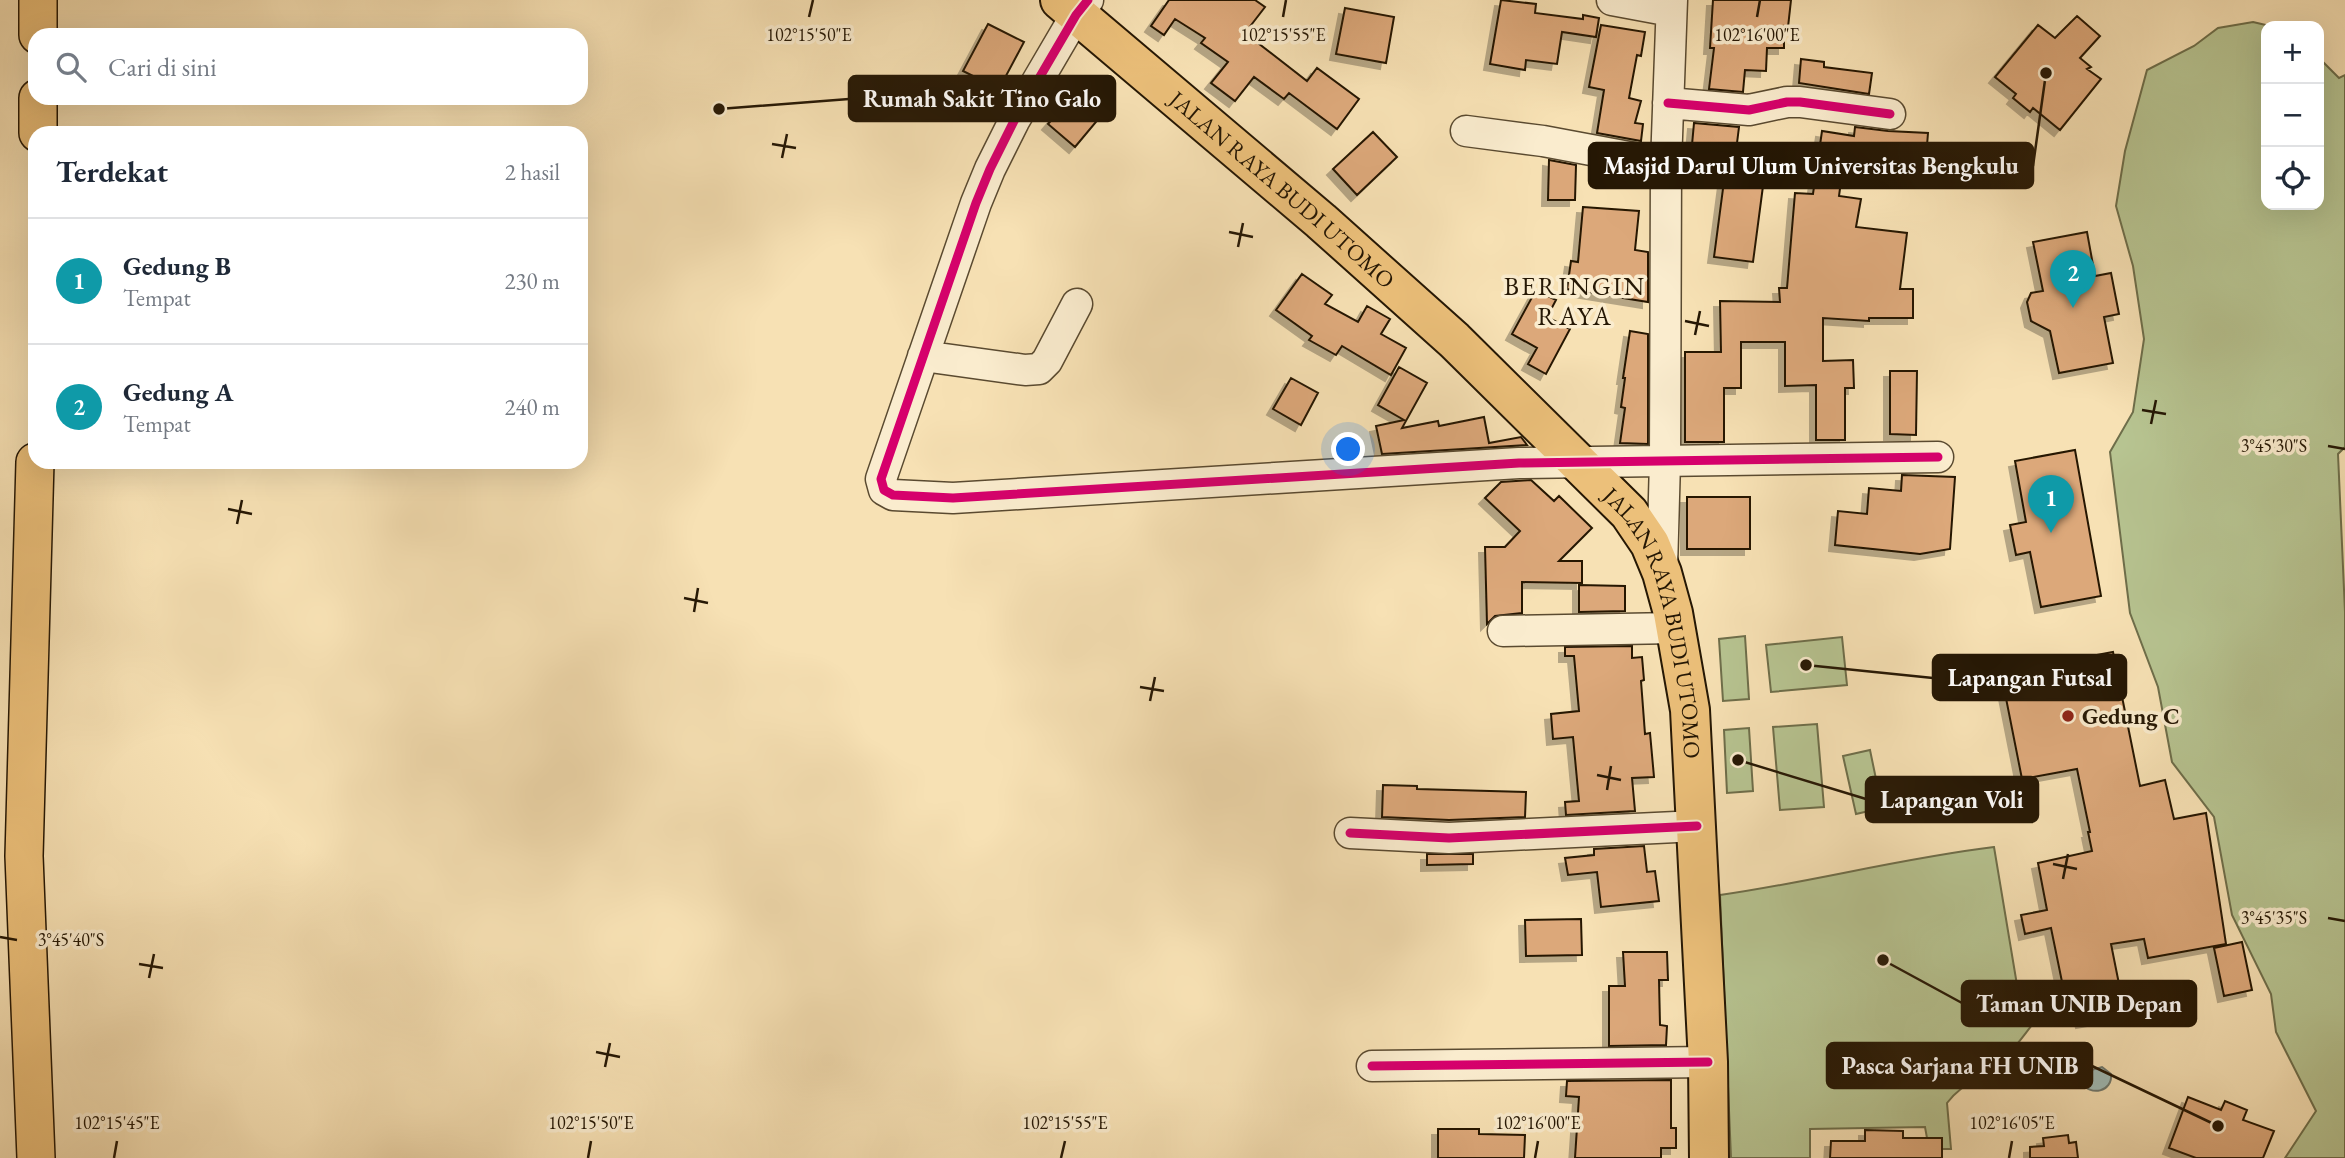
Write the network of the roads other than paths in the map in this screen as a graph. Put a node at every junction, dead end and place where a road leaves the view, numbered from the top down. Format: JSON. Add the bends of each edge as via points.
{"nodes":[{"id":1,"x":38,"y":0,"type":"edge"},
{"id":2,"x":1612,"y":0,"type":"edge"},
{"id":3,"x":1075,"y":5,"type":"edge"},
{"id":4,"x":1671,"y":6,"type":"edge"},
{"id":5,"x":38,"y":28,"type":"edge"},
{"id":6,"x":1668,"y":103,"type":"junction"},
{"id":7,"x":38,"y":105,"type":"edge"},
{"id":8,"x":1890,"y":114,"type":"dead end"},
{"id":9,"x":38,"y":126,"type":"edge"},
{"id":10,"x":1466,"y":131,"type":"dead end"},
{"id":11,"x":1666,"y":164,"type":"junction"},
{"id":12,"x":1077,"y":304,"type":"dead end"},
{"id":13,"x":923,"y":356,"type":"junction"},
{"id":14,"x":1938,"y":457,"type":"dead end"},
{"id":15,"x":1665,"y":461,"type":"junction"},
{"id":16,"x":1576,"y":463,"type":"junction"},
{"id":17,"x":35,"y":469,"type":"edge"},
{"id":18,"x":1662,"y":573,"type":"junction"},
{"id":19,"x":1675,"y":628,"type":"junction"},
{"id":20,"x":1503,"y":631,"type":"dead end"},
{"id":21,"x":1698,"y":826,"type":"junction"},
{"id":22,"x":1350,"y":833,"type":"dead end"},
{"id":23,"x":1708,"y":1062,"type":"junction"},
{"id":24,"x":1372,"y":1066,"type":"dead end"},
{"id":25,"x":36,"y":1158,"type":"edge"},
{"id":26,"x":1709,"y":1158,"type":"edge"}],
"edges":[{"from":1,"to":5,"type":"main road"},
{"from":2,"to":4,"type":"street"},
{"from":3,"to":13,"type":"street","via":[[990,169]]},
{"from":3,"to":16,"type":"highway","name":"JALAN RAYA BUDI UTOMO","via":[[1454,340]]},
{"from":4,"to":6,"type":"street"},
{"from":6,"to":8,"type":"street","via":[[1749,110],[1800,102]]},
{"from":6,"to":11,"type":"street"},
{"from":7,"to":9,"type":"main road"},
{"from":10,"to":11,"type":"street"},
{"from":11,"to":15,"type":"street"},
{"from":12,"to":13,"type":"street","via":[[1039,369]]},
{"from":13,"to":16,"type":"street","via":[[881,479],[884,489],[893,495],[953,498]]},
{"from":14,"to":15,"type":"street"},
{"from":15,"to":16,"type":"street"},
{"from":15,"to":18,"type":"street"},
{"from":16,"to":18,"type":"highway","name":"JALAN RAYA BUDI UTOMO","via":[[1629,513]]},
{"from":17,"to":25,"type":"main road","via":[[24,856]]},
{"from":18,"to":19,"type":"highway","name":"JALAN RAYA BUDI UTOMO"},
{"from":19,"to":20,"type":"street"},
{"from":19,"to":21,"type":"highway","name":"JALAN RAYA BUDI UTOMO","via":[[1690,710]]},
{"from":21,"to":22,"type":"street","via":[[1449,838]]},
{"from":21,"to":23,"type":"highway","name":"JALAN RAYA BUDI UTOMO"},
{"from":23,"to":24,"type":"street"},
{"from":23,"to":26,"type":"highway","name":"JALAN RAYA BUDI UTOMO"}]}
